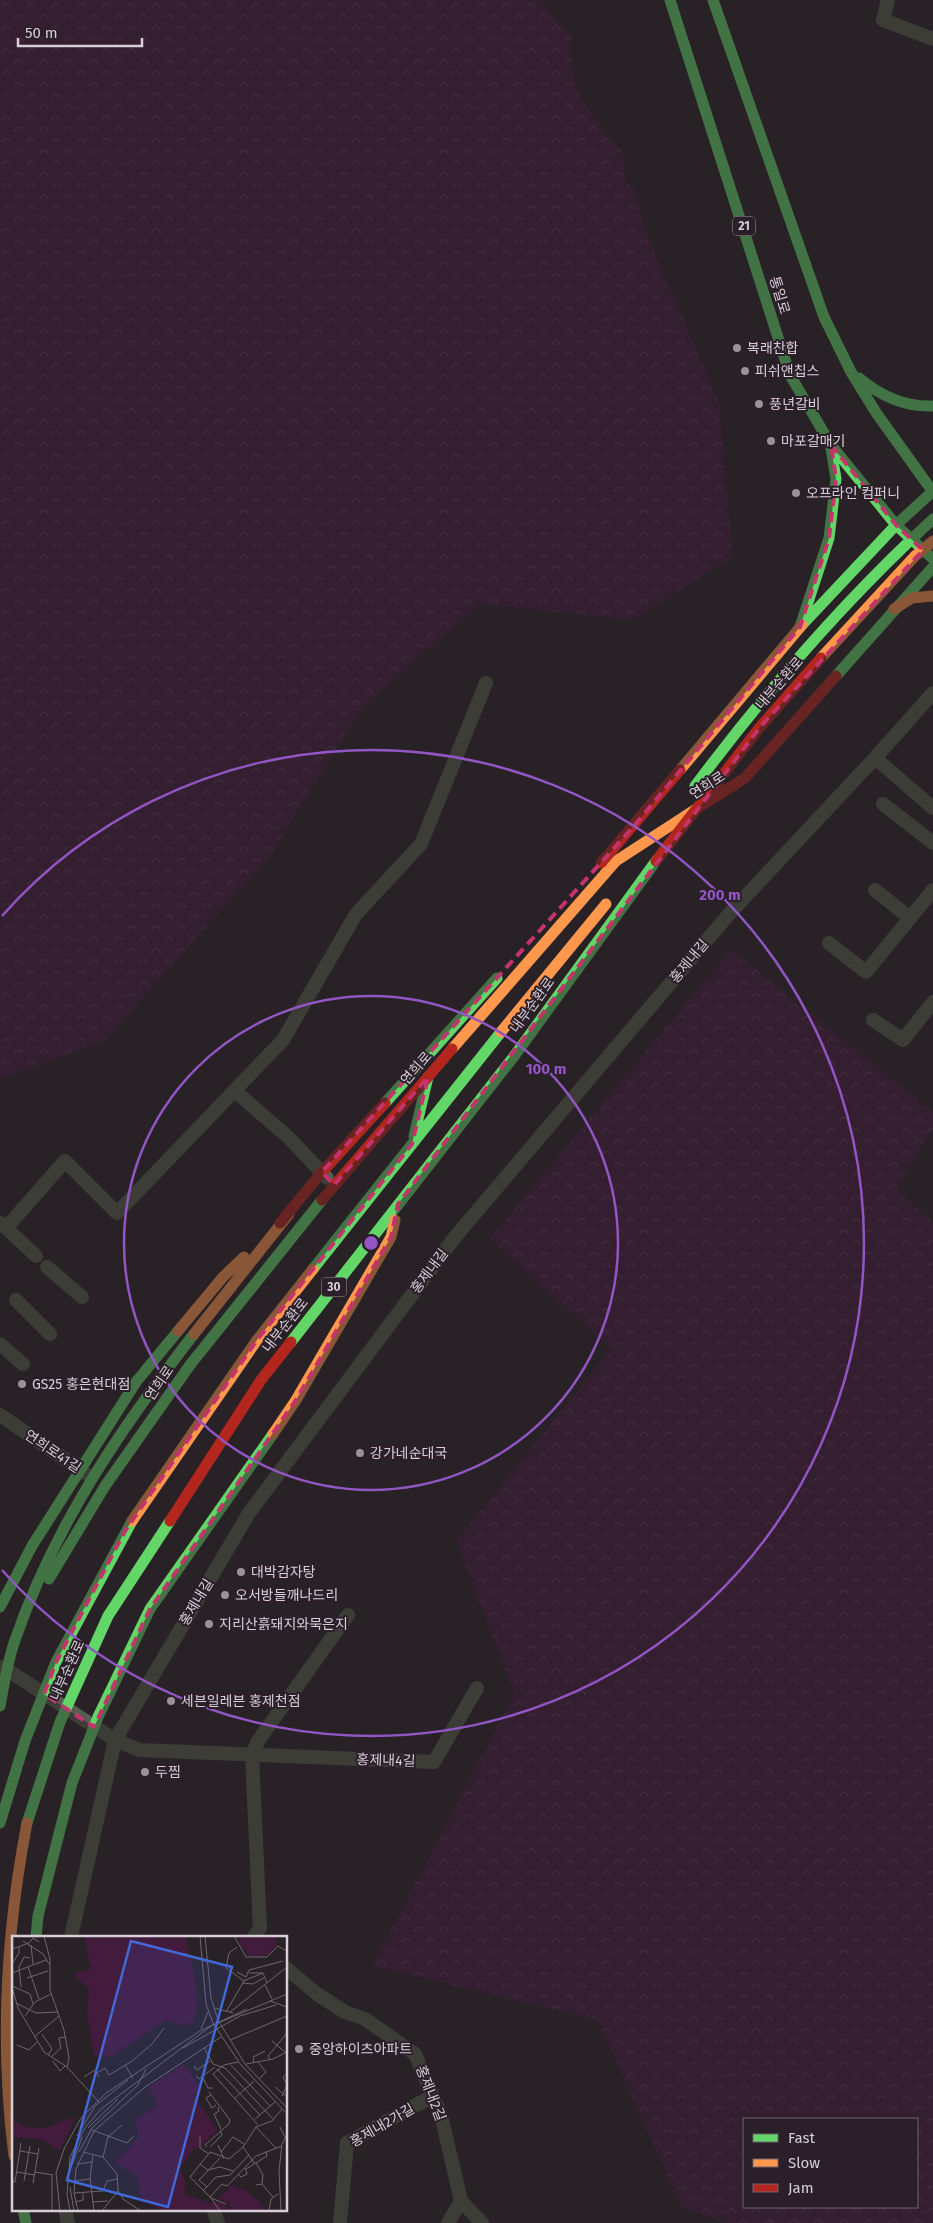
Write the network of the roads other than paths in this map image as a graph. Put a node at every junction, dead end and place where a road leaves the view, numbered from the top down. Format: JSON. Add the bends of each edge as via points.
{"nodes":[{"id":1,"x":670,"y":0,"type":"edge"},
{"id":2,"x":714,"y":0,"type":"edge"},
{"id":3,"x":888,"y":0,"type":"edge"},
{"id":4,"x":933,"y":39,"type":"edge"},
{"id":5,"x":851,"y":372,"type":"junction"},
{"id":6,"x":933,"y":406,"type":"edge"},
{"id":7,"x":831,"y":445,"type":"junction"},
{"id":8,"x":933,"y":491,"type":"edge"},
{"id":9,"x":933,"y":519,"type":"edge"},
{"id":10,"x":896,"y":525,"type":"junction"},
{"id":11,"x":933,"y":541,"type":"edge"},
{"id":12,"x":933,"y":559,"type":"edge"},
{"id":13,"x":933,"y":567,"type":"edge"},
{"id":14,"x":933,"y":596,"type":"edge"},
{"id":15,"x":894,"y":609,"type":"junction"},
{"id":16,"x":800,"y":627,"type":"junction"},
{"id":17,"x":486,"y":683,"type":"dead end"},
{"id":18,"x":933,"y":693,"type":"edge"},
{"id":19,"x":875,"y":758,"type":"junction"},
{"id":20,"x":883,"y":804,"type":"dead end"},
{"id":21,"x":933,"y":808,"type":"edge"},
{"id":22,"x":933,"y":843,"type":"edge"},
{"id":23,"x":637,"y":863,"type":"dead end"},
{"id":24,"x":874,"y":890,"type":"dead end"},
{"id":25,"x":933,"y":890,"type":"edge"},
{"id":26,"x":614,"y":894,"type":"dead end"},
{"id":27,"x":910,"y":918,"type":"junction"},
{"id":28,"x":541,"y":929,"type":"dead end"},
{"id":29,"x":829,"y":943,"type":"dead end"},
{"id":30,"x":508,"y":966,"type":"dead end"},
{"id":31,"x":930,"y":1013,"type":"edge"},
{"id":32,"x":874,"y":1020,"type":"dead end"},
{"id":33,"x":428,"y":1077,"type":"junction"},
{"id":34,"x":235,"y":1091,"type":"junction"},
{"id":35,"x":322,"y":1172,"type":"junction"},
{"id":36,"x":334,"y":1185,"type":"junction"},
{"id":37,"x":289,"y":1214,"type":"junction"},
{"id":38,"x":3,"y":1225,"type":"edge"},
{"id":39,"x":36,"y":1256,"type":"dead end"},
{"id":40,"x":47,"y":1267,"type":"dead end"},
{"id":41,"x":82,"y":1297,"type":"dead end"},
{"id":42,"x":16,"y":1300,"type":"dead end"},
{"id":43,"x":50,"y":1334,"type":"dead end"},
{"id":44,"x":0,"y":1344,"type":"edge"},
{"id":45,"x":23,"y":1364,"type":"dead end"},
{"id":46,"x":0,"y":1415,"type":"edge"},
{"id":47,"x":80,"y":1470,"type":"junction"},
{"id":48,"x":105,"y":1486,"type":"junction"},
{"id":49,"x":0,"y":1608,"type":"edge"},
{"id":50,"x":348,"y":1615,"type":"dead end"},
{"id":51,"x":0,"y":1659,"type":"edge"},
{"id":52,"x":0,"y":1666,"type":"edge"},
{"id":53,"x":477,"y":1688,"type":"dead end"},
{"id":54,"x":0,"y":1706,"type":"edge"},
{"id":55,"x":115,"y":1740,"type":"junction"},
{"id":56,"x":252,"y":1755,"type":"junction"},
{"id":57,"x":0,"y":1824,"type":"edge"},
{"id":58,"x":36,"y":1936,"type":"edge"},
{"id":59,"x":71,"y":1936,"type":"edge"},
{"id":60,"x":255,"y":1936,"type":"edge"},
{"id":61,"x":288,"y":1970,"type":"edge"},
{"id":62,"x":433,"y":2096,"type":"junction"},
{"id":63,"x":12,"y":2147,"type":"edge"},
{"id":64,"x":461,"y":2201,"type":"junction"},
{"id":65,"x":23,"y":2210,"type":"edge"},
{"id":66,"x":213,"y":2210,"type":"edge"},
{"id":67,"x":26,"y":2223,"type":"edge"},
{"id":68,"x":218,"y":2223,"type":"edge"},
{"id":69,"x":340,"y":2223,"type":"edge"},
{"id":70,"x":448,"y":2223,"type":"edge"},
{"id":71,"x":482,"y":2223,"type":"edge"}],
"edges":[{"from":1,"to":7,"type":"main road","name":"통일로","number":"21","via":[[790,375]]},
{"from":2,"to":5,"type":"main road","via":[[824,317]]},
{"from":3,"to":4,"type":"street","via":[[883,20]]},
{"from":5,"to":6,"type":"main road","via":[[894,400],[919,408]]},
{"from":5,"to":8,"type":"main road"},
{"from":7,"to":10,"type":"main road","name":"통일로","number":"21"},
{"from":7,"to":16,"type":"main road","via":[[836,479],[829,538]]},
{"from":8,"to":10,"type":"main road","name":"연희로"},
{"from":9,"to":23,"type":"main road","name":"내부순환로","via":[[887,560],[814,638],[747,716]]},
{"from":10,"to":12,"type":"main road","name":"통일로"},
{"from":10,"to":16,"type":"main road","name":"연희로"},
{"from":11,"to":63,"type":"main road","name":"내부순환로","number":"30","via":[[838,638],[767,719],[637,886],[515,1055],[261,1380],[108,1616],[60,1722],[27,1822],[14,1889],[2,2040],[6,2114]]},
{"from":13,"to":15,"type":"main road","name":"연희로"},
{"from":14,"to":15,"type":"main road","via":[[912,598]]},
{"from":15,"to":33,"type":"main road","name":"연희로","via":[[745,778],[616,861]]},
{"from":16,"to":28,"type":"main road","name":"연희로","via":[[634,826]]},
{"from":17,"to":34,"type":"street","via":[[421,844],[356,914],[283,1040]]},
{"from":18,"to":19,"type":"street","name":"홍제내길"},
{"from":19,"to":21,"type":"street"},
{"from":19,"to":55,"type":"street","name":"홍제내길","via":[[730,913],[455,1237],[248,1513]]},
{"from":20,"to":22,"type":"street"},
{"from":24,"to":27,"type":"street"},
{"from":25,"to":27,"type":"street"},
{"from":26,"to":57,"type":"main road","name":"내부순환로","number":"30","via":[[257,1340],[125,1531],[56,1662],[25,1741]]},
{"from":27,"to":29,"type":"street","via":[[866,972]]},
{"from":30,"to":35,"type":"main road"},
{"from":31,"to":32,"type":"street","via":[[903,1040]]},
{"from":33,"to":36,"type":"main road","name":"연희로"},
{"from":33,"to":58,"type":"main road","via":[[391,1238],[296,1400],[150,1608],[98,1717],[72,1783],[38,1916]]},
{"from":34,"to":35,"type":"street"},
{"from":34,"to":38,"type":"street","via":[[117,1213],[65,1162]]},
{"from":35,"to":36,"type":"street"},
{"from":35,"to":37,"type":"main road"},
{"from":36,"to":48,"type":"main road","name":"연희로","via":[[190,1365]]},
{"from":37,"to":47,"type":"main road","name":"연희로","via":[[222,1277],[136,1382]]},
{"from":37,"to":54,"type":"main road","via":[[177,1355],[110,1446],[41,1574],[14,1645]]},
{"from":38,"to":39,"type":"street"},
{"from":40,"to":41,"type":"street"},
{"from":42,"to":43,"type":"street"},
{"from":44,"to":45,"type":"street"},
{"from":46,"to":47,"type":"street","name":"연희로41길"},
{"from":47,"to":48,"type":"street","name":"연희로41길"},
{"from":47,"to":49,"type":"main road","name":"연희로","via":[[32,1546]]},
{"from":48,"to":51,"type":"main road","name":"연희로"},
{"from":50,"to":56,"type":"street","via":[[258,1741]]},
{"from":52,"to":55,"type":"street","name":"홍제내4길"},
{"from":53,"to":56,"type":"street","name":"홍제내4길","via":[[434,1762]]},
{"from":55,"to":56,"type":"street","name":"홍제내4길","via":[[139,1750]]},
{"from":55,"to":59,"type":"street","name":"홍제내길"},
{"from":56,"to":60,"type":"street","via":[[260,1928]]},
{"from":61,"to":62,"type":"street","name":"홍제내2길","via":[[345,2012],[365,2019],[415,2054]]},
{"from":62,"to":64,"type":"street","name":"홍제내2길","via":[[441,2115]]},
{"from":62,"to":69,"type":"street","name":"홍제내2가길","via":[[346,2143]]},
{"from":64,"to":70,"type":"street"},
{"from":64,"to":71,"type":"street"},
{"from":65,"to":67,"type":"main road"},
{"from":66,"to":68,"type":"street"}]}
